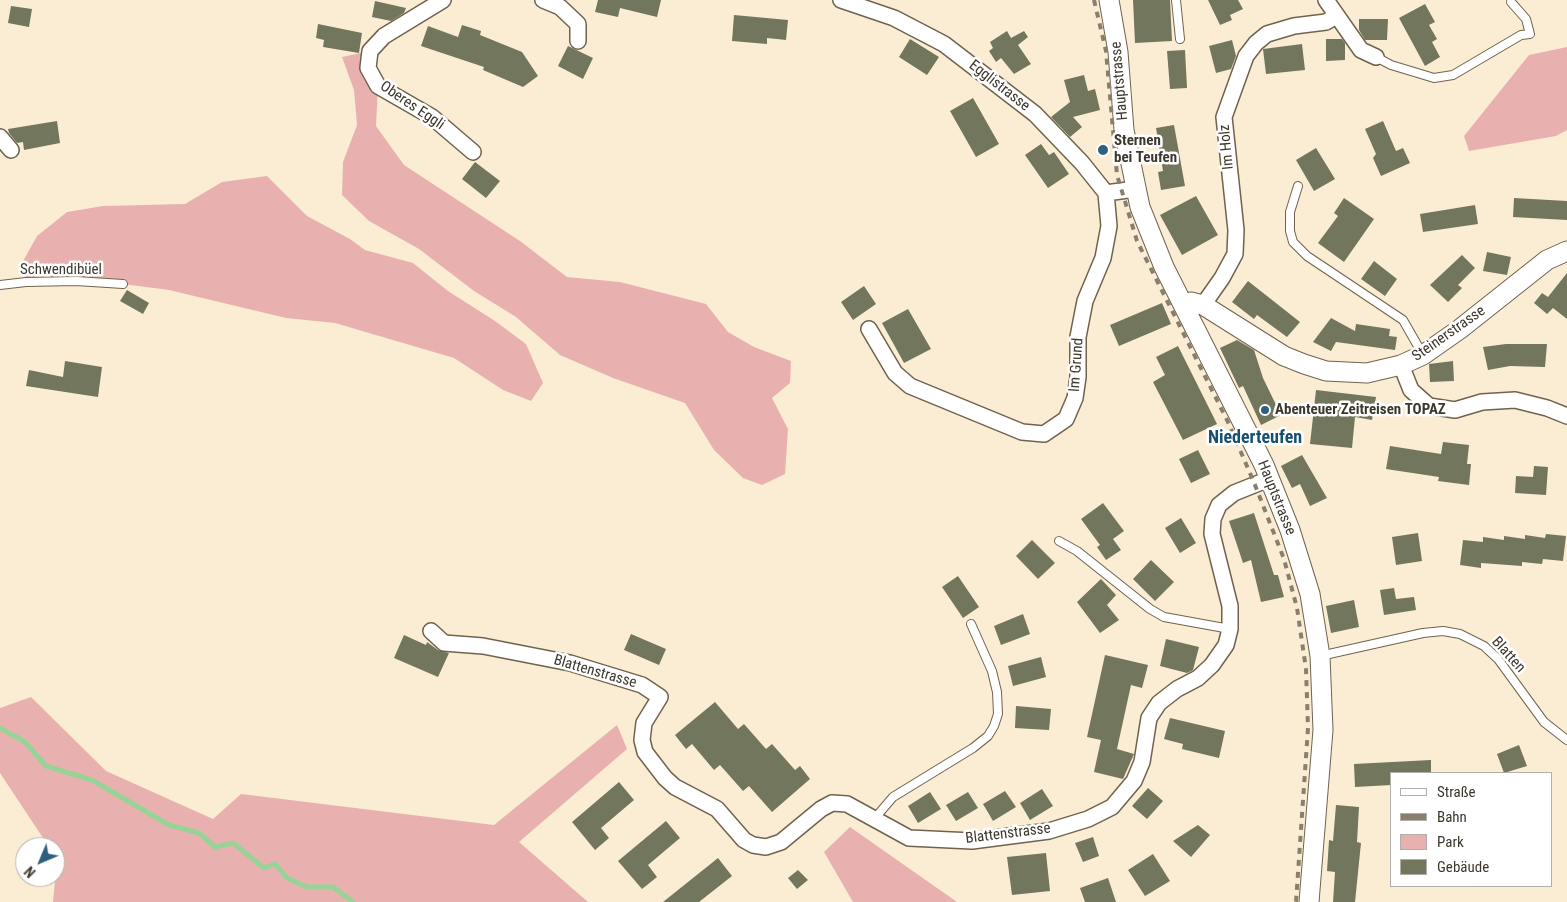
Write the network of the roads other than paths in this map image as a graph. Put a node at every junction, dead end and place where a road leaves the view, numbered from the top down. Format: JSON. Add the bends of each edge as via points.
{"nodes":[{"id":1,"x":443,"y":0,"type":"edge"},
{"id":2,"x":543,"y":0,"type":"edge"},
{"id":3,"x":841,"y":0,"type":"edge"},
{"id":4,"x":1109,"y":0,"type":"edge"},
{"id":5,"x":1176,"y":0,"type":"edge"},
{"id":6,"x":1326,"y":0,"type":"edge"},
{"id":7,"x":1511,"y":2,"type":"dead end"},
{"id":8,"x":1336,"y":16,"type":"junction"},
{"id":9,"x":1180,"y":39,"type":"dead end"},
{"id":10,"x":578,"y":41,"type":"dead end"},
{"id":11,"x":1376,"y":57,"type":"joint"},
{"id":12,"x":0,"y":137,"type":"edge"},
{"id":13,"x":11,"y":150,"type":"dead end"},
{"id":14,"x":473,"y":152,"type":"dead end"},
{"id":15,"x":1298,"y":186,"type":"dead end"},
{"id":16,"x":1135,"y":189,"type":"junction"},
{"id":17,"x":1106,"y":194,"type":"junction"},
{"id":18,"x":1567,"y":251,"type":"edge"},
{"id":19,"x":123,"y":284,"type":"dead end"},
{"id":20,"x":0,"y":285,"type":"edge"},
{"id":21,"x":1203,"y":305,"type":"junction"},
{"id":22,"x":1184,"y":306,"type":"junction"},
{"id":23,"x":870,"y":329,"type":"dead end"},
{"id":24,"x":1423,"y":355,"type":"junction"},
{"id":25,"x":1401,"y":365,"type":"junction"},
{"id":26,"x":1567,"y":416,"type":"edge"},
{"id":27,"x":1269,"y":479,"type":"junction"},
{"id":28,"x":1059,"y":542,"type":"dead end"},
{"id":29,"x":971,"y":624,"type":"dead end"},
{"id":30,"x":1230,"y":629,"type":"junction"},
{"id":31,"x":431,"y":630,"type":"dead end"},
{"id":32,"x":1320,"y":656,"type":"junction"},
{"id":33,"x":1567,"y":740,"type":"edge"},
{"id":34,"x":874,"y":818,"type":"junction"},
{"id":35,"x":1308,"y":902,"type":"edge"}],
"edges":[{"from":1,"to":14,"type":"street","name":"Oberes Eggli","via":[[384,36],[370,51],[368,68],[378,86],[432,116]]},
{"from":2,"to":10,"type":"street","via":[[560,7],[578,24]]},
{"from":3,"to":17,"type":"street","name":"Egglistrasse","via":[[894,18],[944,44],[1035,114],[1082,163]]},
{"from":4,"to":16,"type":"street","name":"Hauptstrasse","via":[[1118,52],[1124,130]]},
{"from":5,"to":9,"type":"lane"},
{"from":6,"to":8,"type":"street"},
{"from":7,"to":11,"type":"lane","via":[[1526,19],[1530,34],[1521,35],[1453,75],[1434,78]]},
{"from":8,"to":11,"type":"street","via":[[1361,50]]},
{"from":8,"to":21,"type":"street","name":"Im Holz","via":[[1326,22],[1267,34],[1246,56],[1224,117],[1236,230],[1235,254]]},
{"from":12,"to":13,"type":"street"},
{"from":15,"to":24,"type":"lane","via":[[1290,212],[1293,242],[1306,256],[1403,320]]},
{"from":16,"to":17,"type":"street"},
{"from":16,"to":22,"type":"street","name":"Hauptstrasse","via":[[1150,235]]},
{"from":17,"to":23,"type":"street","name":"Im Grund","via":[[1109,226],[1103,258],[1085,301],[1075,398],[1066,420],[1044,434],[1022,432],[910,386],[895,373]]},
{"from":18,"to":24,"type":"street","name":"Steinerstrasse","via":[[1547,260]]},
{"from":19,"to":20,"type":"lane","name":"Schwendibüel","via":[[76,281]]},
{"from":21,"to":22,"type":"street","via":[[1191,302]]},
{"from":21,"to":25,"type":"street","name":"Steinerstrasse","via":[[1284,356],[1326,371],[1367,373]]},
{"from":22,"to":27,"type":"street","name":"Hauptstrasse"},
{"from":24,"to":25,"type":"street","name":"Steinerstrasse"},
{"from":25,"to":26,"type":"street","via":[[1411,390],[1429,406],[1455,410],[1482,402],[1515,400]]},
{"from":27,"to":30,"type":"street","name":"Blattenstrasse","via":[[1234,493],[1219,505],[1213,519],[1212,534],[1230,606]]},
{"from":27,"to":32,"type":"street","name":"Hauptstrasse","via":[[1290,530],[1307,586]]},
{"from":28,"to":30,"type":"lane","via":[[1077,551],[1164,617]]},
{"from":29,"to":34,"type":"lane","via":[[992,671],[997,692],[998,714],[994,726],[988,736],[973,748],[893,797]]},
{"from":30,"to":34,"type":"street","name":"Blattenstrasse","via":[[1226,645],[1212,665],[1159,703],[1149,718],[1142,762],[1134,781],[1112,807],[1088,819],[1049,831],[972,841],[909,838]]},
{"from":31,"to":34,"type":"street","name":"Blattenstrasse","via":[[444,643],[483,646],[570,662],[642,685],[660,697],[644,723],[642,740],[645,752],[675,787],[717,809],[744,840],[753,845],[766,847],[781,842],[821,808],[832,803],[847,804]]},
{"from":32,"to":33,"type":"lane","name":"Blatten","via":[[1422,633],[1443,631],[1460,634],[1484,646],[1498,659],[1544,722]]},
{"from":32,"to":35,"type":"street","name":"Hauptstrasse","via":[[1323,730]]}]}
